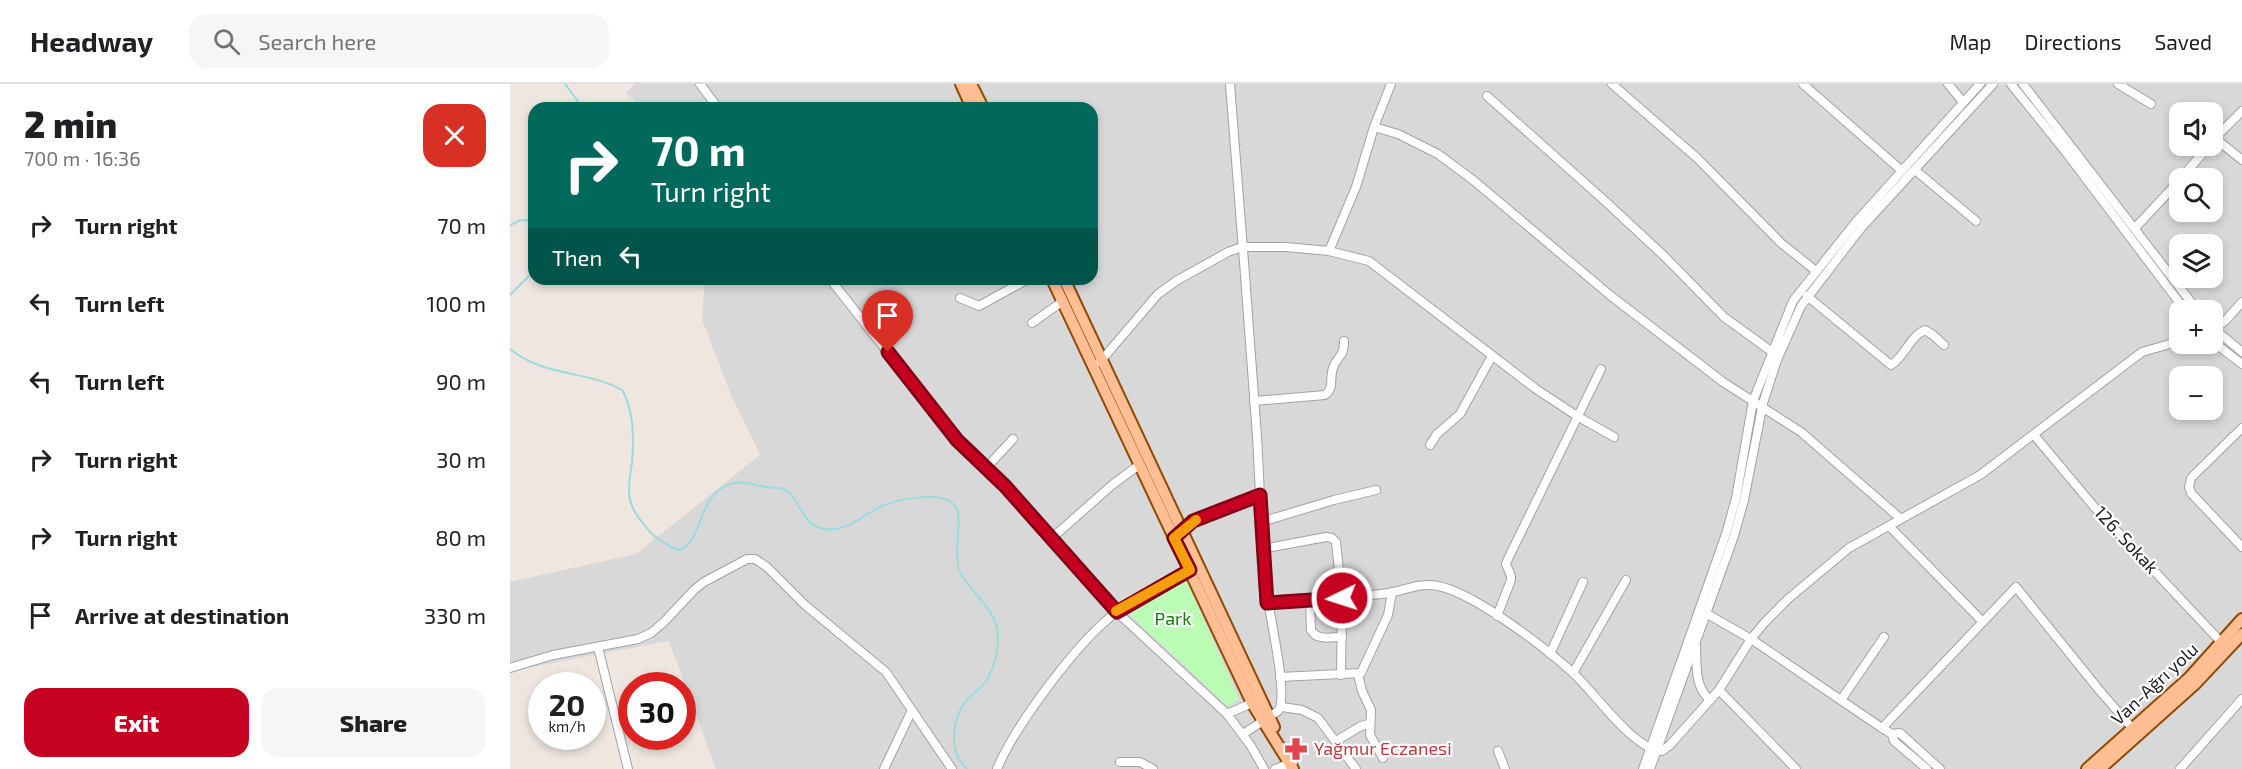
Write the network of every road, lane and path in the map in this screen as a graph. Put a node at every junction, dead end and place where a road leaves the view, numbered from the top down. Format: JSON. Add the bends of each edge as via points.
{"nodes":[{"id":1,"x":700,"y":84,"type":"edge"},
{"id":2,"x":961,"y":84,"type":"edge"},
{"id":3,"x":972,"y":84,"type":"edge"},
{"id":4,"x":1230,"y":84,"type":"edge"},
{"id":5,"x":1391,"y":84,"type":"edge"},
{"id":6,"x":1612,"y":84,"type":"edge"},
{"id":7,"x":1803,"y":84,"type":"edge"},
{"id":8,"x":1948,"y":84,"type":"edge"},
{"id":9,"x":1980,"y":84,"type":"edge"},
{"id":10,"x":1993,"y":84,"type":"edge"},
{"id":11,"x":2011,"y":84,"type":"edge"},
{"id":12,"x":2023,"y":84,"type":"edge"},
{"id":13,"x":2118,"y":84,"type":"edge"},
{"id":14,"x":1487,"y":96,"type":"dead end"},
{"id":15,"x":714,"y":102,"type":"edge"},
{"id":16,"x":969,"y":102,"type":"edge"},
{"id":17,"x":980,"y":102,"type":"edge"},
{"id":18,"x":1964,"y":102,"type":"junction"},
{"id":19,"x":2151,"y":104,"type":"dead end"},
{"id":20,"x":2242,"y":111,"type":"edge"},
{"id":21,"x":1374,"y":126,"type":"junction"},
{"id":22,"x":2223,"y":131,"type":"edge"},
{"id":23,"x":2223,"y":149,"type":"edge"},
{"id":24,"x":2200,"y":156,"type":"edge"},
{"id":25,"x":2242,"y":160,"type":"edge"},
{"id":26,"x":2190,"y":168,"type":"edge"},
{"id":27,"x":1915,"y":170,"type":"junction"},
{"id":28,"x":1902,"y":171,"type":"junction"},
{"id":29,"x":2169,"y":191,"type":"edge"},
{"id":30,"x":1976,"y":221,"type":"dead end"},
{"id":31,"x":2135,"y":228,"type":"junction"},
{"id":32,"x":1242,"y":246,"type":"junction"},
{"id":33,"x":1329,"y":250,"type":"junction"},
{"id":34,"x":1816,"y":271,"type":"junction"},
{"id":35,"x":835,"y":285,"type":"edge"},
{"id":36,"x":1017,"y":285,"type":"edge"},
{"id":37,"x":1055,"y":285,"type":"edge"},
{"id":38,"x":1066,"y":285,"type":"edge"},
{"id":39,"x":1807,"y":296,"type":"junction"},
{"id":40,"x":960,"y":298,"type":"dead end"},
{"id":41,"x":2177,"y":300,"type":"edge"},
{"id":42,"x":2189,"y":300,"type":"edge"},
{"id":43,"x":1063,"y":301,"type":"junction"},
{"id":44,"x":2242,"y":302,"type":"edge"},
{"id":45,"x":2223,"y":320,"type":"edge"},
{"id":46,"x":1032,"y":323,"type":"dead end"},
{"id":47,"x":2223,"y":338,"type":"edge"},
{"id":48,"x":1344,"y":341,"type":"dead end"},
{"id":49,"x":2169,"y":344,"type":"edge"},
{"id":50,"x":1944,"y":345,"type":"dead end"},
{"id":51,"x":2223,"y":349,"type":"edge"},
{"id":52,"x":2242,"y":352,"type":"edge"},
{"id":53,"x":1775,"y":354,"type":"junction"},
{"id":54,"x":1492,"y":356,"type":"junction"},
{"id":55,"x":1098,"y":363,"type":"junction"},
{"id":56,"x":2242,"y":364,"type":"edge"},
{"id":57,"x":1601,"y":369,"type":"dead end"},
{"id":58,"x":1254,"y":401,"type":"junction"},
{"id":59,"x":1753,"y":401,"type":"junction"},
{"id":60,"x":1763,"y":406,"type":"junction"},
{"id":61,"x":1576,"y":416,"type":"junction"},
{"id":62,"x":2242,"y":428,"type":"edge"},
{"id":63,"x":2034,"y":435,"type":"junction"},
{"id":64,"x":1614,"y":437,"type":"dead end"},
{"id":65,"x":1013,"y":439,"type":"dead end"},
{"id":66,"x":1430,"y":445,"type":"dead end"},
{"id":67,"x":1140,"y":465,"type":"junction"},
{"id":68,"x":986,"y":468,"type":"junction"},
{"id":69,"x":1376,"y":490,"type":"dead end"},
{"id":70,"x":1260,"y":495,"type":"junction"},
{"id":71,"x":1901,"y":519,"type":"junction"},
{"id":72,"x":1261,"y":522,"type":"junction"},
{"id":73,"x":1889,"y":526,"type":"junction"},
{"id":74,"x":1179,"y":535,"type":"junction"},
{"id":75,"x":1052,"y":538,"type":"junction"},
{"id":76,"x":2242,"y":548,"type":"edge"},
{"id":77,"x":1262,"y":549,"type":"junction"},
{"id":78,"x":1190,"y":570,"type":"junction"},
{"id":79,"x":1626,"y":580,"type":"dead end"},
{"id":80,"x":1583,"y":582,"type":"dead end"},
{"id":81,"x":1392,"y":592,"type":"junction"},
{"id":82,"x":1342,"y":598,"type":"junction"},
{"id":83,"x":1310,"y":600,"type":"junction"},
{"id":84,"x":1267,"y":603,"type":"junction"},
{"id":85,"x":1698,"y":609,"type":"junction"},
{"id":86,"x":1117,"y":612,"type":"junction"},
{"id":87,"x":1706,"y":613,"type":"junction"},
{"id":88,"x":1497,"y":616,"type":"junction"},
{"id":89,"x":2242,"y":620,"type":"edge"},
{"id":90,"x":1983,"y":622,"type":"junction"},
{"id":91,"x":1342,"y":637,"type":"junction"},
{"id":92,"x":1884,"y":637,"type":"dead end"},
{"id":93,"x":1751,"y":639,"type":"junction"},
{"id":94,"x":2233,"y":641,"type":"edge"},
{"id":95,"x":1696,"y":642,"type":"junction"},
{"id":96,"x":598,"y":647,"type":"junction"},
{"id":97,"x":1550,"y":654,"type":"junction"},
{"id":98,"x":510,"y":668,"type":"edge"},
{"id":99,"x":1573,"y":673,"type":"junction"},
{"id":100,"x":1358,"y":674,"type":"junction"},
{"id":101,"x":1341,"y":675,"type":"junction"},
{"id":102,"x":1280,"y":677,"type":"junction"},
{"id":103,"x":1719,"y":690,"type":"junction"},
{"id":104,"x":2242,"y":699,"type":"edge"},
{"id":105,"x":1710,"y":700,"type":"junction"},
{"id":106,"x":1841,"y":700,"type":"junction"},
{"id":107,"x":1252,"y":703,"type":"junction"},
{"id":108,"x":1282,"y":707,"type":"junction"},
{"id":109,"x":912,"y":710,"type":"junction"},
{"id":110,"x":1227,"y":714,"type":"junction"},
{"id":111,"x":1266,"y":720,"type":"junction"},
{"id":112,"x":1369,"y":724,"type":"junction"},
{"id":113,"x":1663,"y":724,"type":"junction"},
{"id":114,"x":1882,"y":728,"type":"junction"},
{"id":115,"x":2133,"y":728,"type":"junction"},
{"id":116,"x":1243,"y":734,"type":"junction"},
{"id":117,"x":1892,"y":734,"type":"junction"},
{"id":118,"x":1680,"y":735,"type":"junction"},
{"id":119,"x":1336,"y":741,"type":"junction"},
{"id":120,"x":1654,"y":750,"type":"junction"},
{"id":121,"x":1498,"y":751,"type":"dead end"},
{"id":122,"x":1383,"y":758,"type":"dead end"},
{"id":123,"x":1120,"y":762,"type":"dead end"},
{"id":124,"x":1293,"y":766,"type":"edge"},
{"id":125,"x":998,"y":767,"type":"edge"},
{"id":126,"x":628,"y":769,"type":"edge"},
{"id":127,"x":884,"y":769,"type":"edge"},
{"id":128,"x":952,"y":769,"type":"edge"},
{"id":129,"x":1153,"y":769,"type":"edge"},
{"id":130,"x":1264,"y":769,"type":"edge"},
{"id":131,"x":1275,"y":769,"type":"edge"},
{"id":132,"x":1356,"y":769,"type":"edge"},
{"id":133,"x":1505,"y":769,"type":"edge"},
{"id":134,"x":1643,"y":769,"type":"edge"},
{"id":135,"x":1650,"y":769,"type":"edge"},
{"id":136,"x":1796,"y":769,"type":"edge"},
{"id":137,"x":1927,"y":769,"type":"edge"},
{"id":138,"x":1940,"y":769,"type":"edge"},
{"id":139,"x":2087,"y":769,"type":"edge"},
{"id":140,"x":2100,"y":769,"type":"edge"},
{"id":141,"x":2180,"y":769,"type":"edge"}],
"edges":[{"from":1,"to":15,"type":"street"},
{"from":2,"to":16,"type":"main road"},
{"from":3,"to":17,"type":"main road"},
{"from":4,"to":32,"type":"street"},
{"from":5,"to":21,"type":"street"},
{"from":6,"to":34,"type":"street"},
{"from":7,"to":28,"type":"street"},
{"from":8,"to":18,"type":"street"},
{"from":9,"to":18,"type":"street"},
{"from":10,"to":27,"type":"street"},
{"from":11,"to":41,"type":"street"},
{"from":12,"to":31,"type":"street"},
{"from":13,"to":19,"type":"street"},
{"from":14,"to":53,"type":"street","via":[[1605,201],[1724,316]]},
{"from":18,"to":28,"type":"street"},
{"from":20,"to":22,"type":"street"},
{"from":21,"to":33,"type":"street","via":[[1356,187]]},
{"from":21,"to":59,"type":"street","via":[[1438,154],[1611,296]]},
{"from":23,"to":25,"type":"street"},
{"from":24,"to":26,"type":"street"},
{"from":27,"to":30,"type":"street"},
{"from":27,"to":39,"type":"street","via":[[1853,237]]},
{"from":28,"to":34,"type":"street"},
{"from":29,"to":31,"type":"street"},
{"from":31,"to":42,"type":"street"},
{"from":32,"to":33,"type":"street"},
{"from":32,"to":55,"type":"street","via":[[1176,280],[1158,294]]},
{"from":32,"to":58,"type":"street"},
{"from":33,"to":54,"type":"street","via":[[1369,261]]},
{"from":34,"to":53,"type":"street","via":[[1793,301]]},
{"from":35,"to":68,"type":"street","via":[[957,440]]},
{"from":36,"to":40,"type":"street","via":[[979,306]]},
{"from":37,"to":43,"type":"main road"},
{"from":38,"to":55,"type":"main road"},
{"from":39,"to":50,"type":"street","via":[[1891,365],[1925,330]]},
{"from":39,"to":53,"type":"street"},
{"from":43,"to":46,"type":"street"},
{"from":43,"to":55,"type":"main road"},
{"from":44,"to":45,"type":"street"},
{"from":47,"to":52,"type":"street"},
{"from":48,"to":58,"type":"street","via":[[1342,355],[1332,369],[1331,388],[1325,395]]},
{"from":49,"to":63,"type":"street","via":[[2142,352]]},
{"from":51,"to":56,"type":"street"},
{"from":53,"to":59,"type":"street"},
{"from":53,"to":60,"type":"street"},
{"from":54,"to":61,"type":"street"},
{"from":54,"to":66,"type":"street","via":[[1460,414]]},
{"from":55,"to":67,"type":"main road"},
{"from":55,"to":74,"type":"main road"},
{"from":57,"to":61,"type":"street"},
{"from":58,"to":70,"type":"street"},
{"from":59,"to":60,"type":"street"},
{"from":59,"to":85,"type":"street","via":[[1736,498]]},
{"from":60,"to":71,"type":"street","via":[[1801,432]]},
{"from":60,"to":87,"type":"street","via":[[1744,500]]},
{"from":61,"to":64,"type":"street"},
{"from":61,"to":88,"type":"street","via":[[1507,561],[1511,580]]},
{"from":62,"to":76,"type":"street","via":[[2191,478],[2188,486]]},
{"from":63,"to":71,"type":"street","via":[[1971,481]]},
{"from":63,"to":94,"type":"street","name":"126. Sokak","via":[[2096,509]]},
{"from":65,"to":68,"type":"street"},
{"from":67,"to":74,"type":"main road"},
{"from":67,"to":75,"type":"street"},
{"from":68,"to":75,"type":"street"},
{"from":69,"to":72,"type":"street"},
{"from":70,"to":72,"type":"street"},
{"from":70,"to":74,"type":"street","via":[[1193,521]]},
{"from":71,"to":73,"type":"street"},
{"from":72,"to":77,"type":"street"},
{"from":73,"to":90,"type":"street"},
{"from":73,"to":93,"type":"street","via":[[1832,561],[1788,599]]},
{"from":74,"to":78,"type":"main road"},
{"from":74,"to":111,"type":"main road"},
{"from":75,"to":86,"type":"street"},
{"from":77,"to":82,"type":"street","via":[[1332,538],[1337,545]]},
{"from":77,"to":84,"type":"street"},
{"from":78,"to":86,"type":"street"},
{"from":78,"to":107,"type":"main road"},
{"from":79,"to":99,"type":"street"},
{"from":80,"to":97,"type":"street"},
{"from":81,"to":82,"type":"street"},
{"from":81,"to":88,"type":"street","via":[[1437,585]]},
{"from":81,"to":100,"type":"street","via":[[1388,615],[1364,669]]},
{"from":82,"to":83,"type":"street"},
{"from":82,"to":91,"type":"street"},
{"from":83,"to":84,"type":"street"},
{"from":83,"to":91,"type":"street","via":[[1313,634],[1321,638]]},
{"from":84,"to":102,"type":"street"},
{"from":85,"to":87,"type":"street"},
{"from":85,"to":113,"type":"street"},
{"from":86,"to":110,"type":"street"},
{"from":86,"to":125,"type":"street","via":[[1068,663],[1015,735]]},
{"from":87,"to":93,"type":"street"},
{"from":87,"to":95,"type":"street"},
{"from":88,"to":97,"type":"street"},
{"from":89,"to":94,"type":"main road","name":"Van-Ağrı yolu"},
{"from":90,"to":114,"type":"street"},
{"from":90,"to":115,"type":"street","via":[[2016,587]]},
{"from":91,"to":101,"type":"street"},
{"from":92,"to":106,"type":"street"},
{"from":93,"to":103,"type":"street"},
{"from":93,"to":106,"type":"street"},
{"from":94,"to":115,"type":"main road","name":"Van-Ağrı yolu"},
{"from":94,"to":140,"type":"main road","via":[[2195,684]]},
{"from":95,"to":105,"type":"street","via":[[1698,683]]},
{"from":95,"to":113,"type":"street"},
{"from":96,"to":98,"type":"street"},
{"from":96,"to":109,"type":"street","via":[[651,633],[704,582],[747,559],[755,559],[882,667]]},
{"from":96,"to":126,"type":"street"},
{"from":97,"to":99,"type":"street"},
{"from":99,"to":120,"type":"street","via":[[1623,727]]},
{"from":100,"to":101,"type":"street"},
{"from":100,"to":112,"type":"street","via":[[1371,710]]},
{"from":101,"to":102,"type":"street"},
{"from":102,"to":108,"type":"street"},
{"from":103,"to":105,"type":"street"},
{"from":103,"to":136,"type":"street"},
{"from":104,"to":141,"type":"street"},
{"from":105,"to":118,"type":"street"},
{"from":106,"to":114,"type":"street"},
{"from":107,"to":110,"type":"street"},
{"from":107,"to":111,"type":"main road"},
{"from":108,"to":111,"type":"street"},
{"from":108,"to":119,"type":"street","via":[[1311,712]]},
{"from":109,"to":127,"type":"street"},
{"from":109,"to":128,"type":"street"},
{"from":110,"to":116,"type":"street"},
{"from":111,"to":116,"type":"street"},
{"from":111,"to":124,"type":"main road"},
{"from":112,"to":119,"type":"street"},
{"from":112,"to":122,"type":"street","via":[[1370,735]]},
{"from":113,"to":118,"type":"street"},
{"from":113,"to":120,"type":"street"},
{"from":114,"to":117,"type":"street"},
{"from":115,"to":139,"type":"main road","name":"Van-Ağrı yolu"},
{"from":116,"to":130,"type":"street"},
{"from":117,"to":137,"type":"street","via":[[1894,741]]},
{"from":117,"to":138,"type":"street","via":[[1900,733]]},
{"from":118,"to":120,"type":"street","via":[[1662,751]]},
{"from":119,"to":132,"type":"street"},
{"from":120,"to":134,"type":"street"},
{"from":120,"to":135,"type":"street"},
{"from":121,"to":133,"type":"street"},
{"from":123,"to":129,"type":"street","via":[[1140,762]]},
{"from":124,"to":131,"type":"street"}]}
